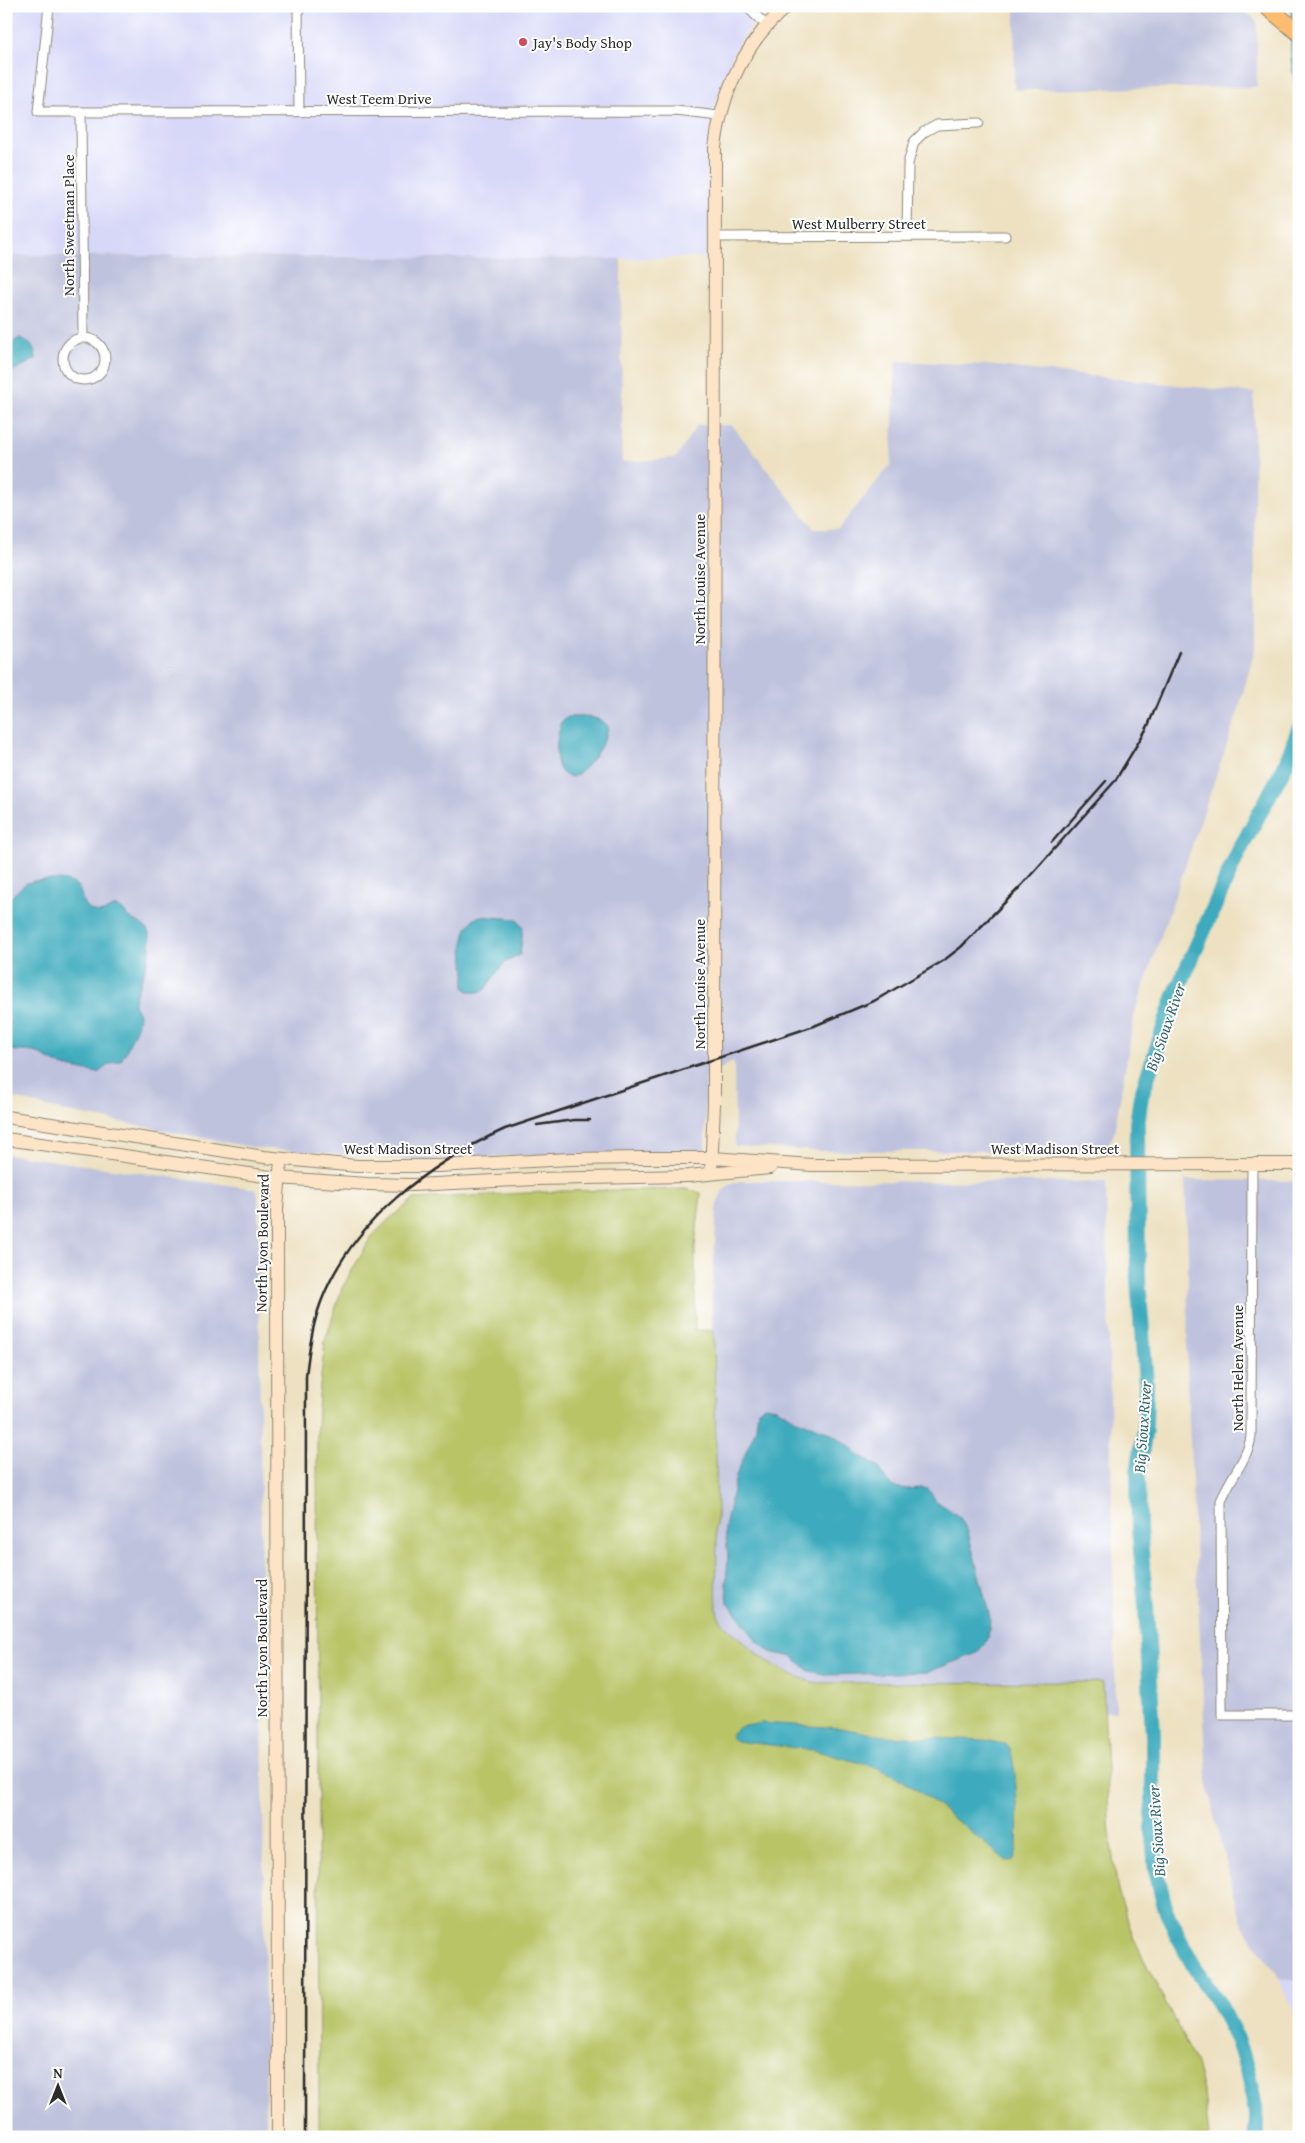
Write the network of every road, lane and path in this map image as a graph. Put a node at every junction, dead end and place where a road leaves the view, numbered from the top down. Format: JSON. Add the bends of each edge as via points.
{"nodes":[{"id":1,"x":49,"y":6,"type":"edge"},
{"id":2,"x":298,"y":6,"type":"edge"},
{"id":3,"x":746,"y":6,"type":"edge"},
{"id":4,"x":787,"y":6,"type":"edge"},
{"id":5,"x":1266,"y":6,"type":"edge"},
{"id":6,"x":767,"y":26,"type":"junction"},
{"id":7,"x":1299,"y":33,"type":"edge"},
{"id":8,"x":299,"y":111,"type":"junction"},
{"id":9,"x":81,"y":112,"type":"junction"},
{"id":10,"x":720,"y":116,"type":"junction"},
{"id":11,"x":979,"y":122,"type":"dead end"},
{"id":12,"x":907,"y":236,"type":"junction"},
{"id":13,"x":1005,"y":236,"type":"dead end"},
{"id":14,"x":714,"y":237,"type":"junction"},
{"id":15,"x":83,"y":337,"type":"junction"},
{"id":16,"x":6,"y":1117,"type":"edge"},
{"id":17,"x":6,"y":1139,"type":"edge"},
{"id":18,"x":712,"y":1158,"type":"junction"},
{"id":19,"x":281,"y":1159,"type":"junction"},
{"id":20,"x":812,"y":1164,"type":"junction"},
{"id":21,"x":1252,"y":1164,"type":"junction"},
{"id":22,"x":1299,"y":1164,"type":"edge"},
{"id":23,"x":711,"y":1174,"type":"junction"},
{"id":24,"x":278,"y":1178,"type":"junction"},
{"id":25,"x":1299,"y":1715,"type":"edge"},
{"id":26,"x":278,"y":2137,"type":"edge"}],
"edges":[{"from":1,"to":9,"type":"street","name":"West Teem Drive","via":[[38,112]]},
{"from":2,"to":8,"type":"street"},
{"from":3,"to":6,"type":"street"},
{"from":4,"to":6,"type":"street","name":"North Louise Avenue"},
{"from":5,"to":7,"type":"highway"},
{"from":6,"to":10,"type":"street","name":"North Louise Avenue","via":[[738,67]]},
{"from":8,"to":9,"type":"street","name":"West Teem Drive"},
{"from":8,"to":10,"type":"street","name":"West Teem Drive","via":[[676,111]]},
{"from":9,"to":15,"type":"street","name":"North Sweetman Place"},
{"from":10,"to":14,"type":"street","name":"North Louise Avenue","via":[[714,162]]},
{"from":11,"to":12,"type":"street","via":[[937,125],[914,142],[908,164]]},
{"from":12,"to":13,"type":"street","name":"West Mulberry Street"},
{"from":12,"to":14,"type":"street","name":"West Mulberry Street"},
{"from":14,"to":18,"type":"street","name":"North Louise Avenue","via":[[716,591]]},
{"from":15,"to":15,"type":"street","via":[[65,348],[62,361],[68,374],[88,380],[104,366],[104,352],[96,341]]},
{"from":16,"to":19,"type":"street","name":"West Madison Street"},
{"from":17,"to":24,"type":"street","name":"West Madison Street"},
{"from":18,"to":19,"type":"street","name":"West Madison Street","via":[[570,1159],[412,1166],[357,1166]]},
{"from":18,"to":20,"type":"street","name":"West Madison Street"},
{"from":18,"to":23,"type":"street","name":"North Louise Avenue"},
{"from":19,"to":24,"type":"street","name":"North Lyon Boulevard"},
{"from":20,"to":21,"type":"street","name":"West Madison Street"},
{"from":20,"to":23,"type":"street","name":"West Madison Street"},
{"from":21,"to":22,"type":"street","name":"West Madison Street"},
{"from":21,"to":25,"type":"street","name":"North Helen Avenue","via":[[1251,1436],[1245,1457],[1221,1501],[1222,1715]]},
{"from":23,"to":24,"type":"street","name":"West Madison Street","via":[[413,1185]]},
{"from":24,"to":26,"type":"street","name":"North Lyon Boulevard"}]}
